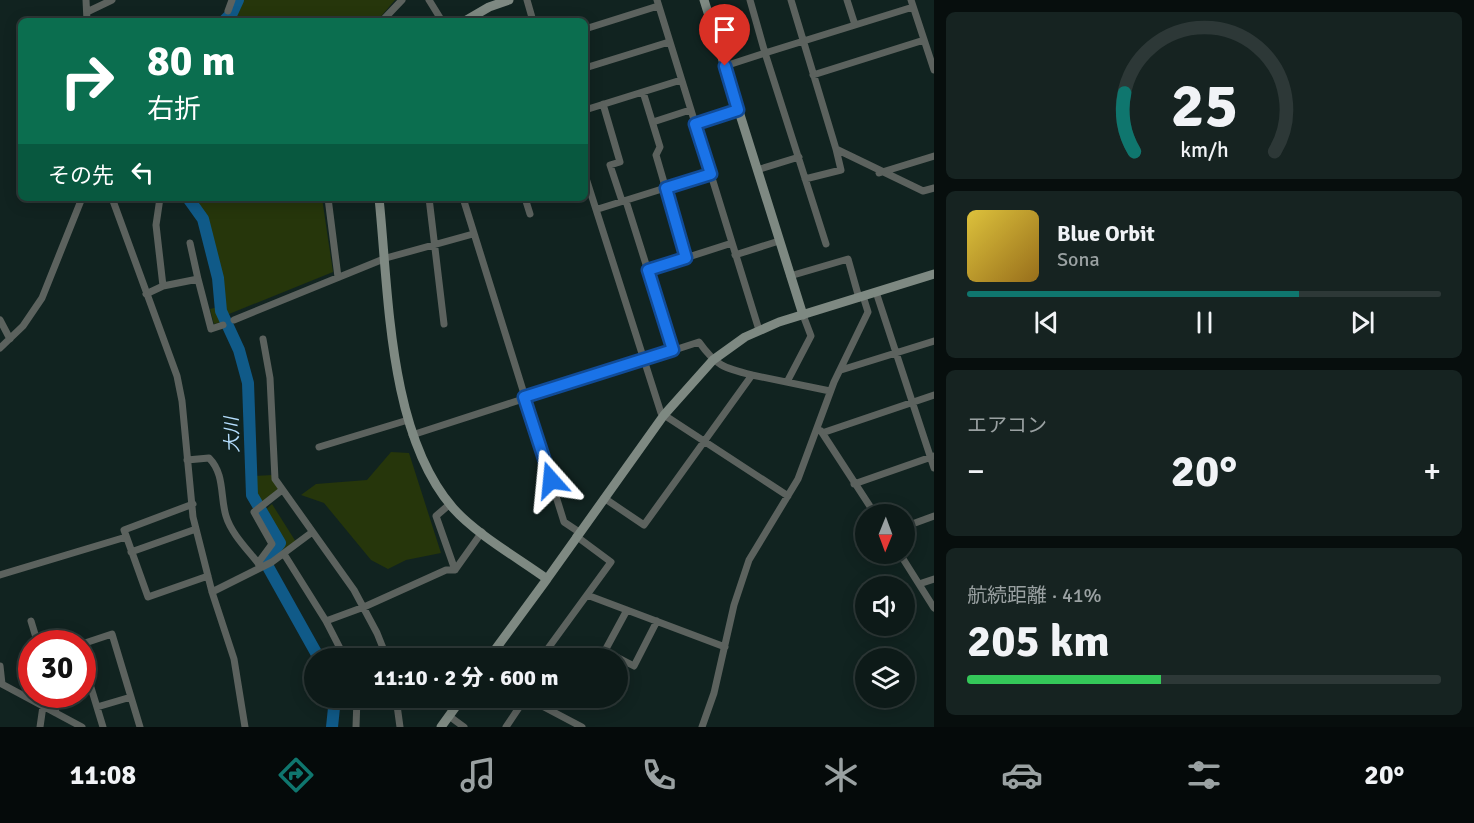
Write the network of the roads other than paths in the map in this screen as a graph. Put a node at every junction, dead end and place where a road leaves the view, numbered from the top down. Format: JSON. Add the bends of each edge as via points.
{"nodes":[{"id":1,"x":86,"y":0,"type":"edge"},
{"id":2,"x":112,"y":0,"type":"edge"},
{"id":3,"x":232,"y":0,"type":"edge"},
{"id":4,"x":402,"y":0,"type":"edge"},
{"id":5,"x":429,"y":0,"type":"edge"},
{"id":6,"x":509,"y":0,"type":"edge"},
{"id":7,"x":527,"y":0,"type":"edge"},
{"id":8,"x":704,"y":0,"type":"edge"},
{"id":9,"x":750,"y":0,"type":"edge"},
{"id":10,"x":790,"y":0,"type":"edge"},
{"id":11,"x":847,"y":0,"type":"edge"},
{"id":12,"x":657,"y":3,"type":"edge"},
{"id":13,"x":913,"y":3,"type":"edge"},
{"id":14,"x":228,"y":11,"type":"dead end"},
{"id":15,"x":87,"y":12,"type":"junction"},
{"id":16,"x":87,"y":18,"type":"edge"},
{"id":17,"x":385,"y":18,"type":"edge"},
{"id":18,"x":440,"y":18,"type":"edge"},
{"id":19,"x":470,"y":18,"type":"edge"},
{"id":20,"x":532,"y":18,"type":"edge"},
{"id":21,"x":855,"y":25,"type":"junction"},
{"id":22,"x":588,"y":28,"type":"edge"},
{"id":23,"x":924,"y":40,"type":"junction"},
{"id":24,"x":803,"y":41,"type":"junction"},
{"id":25,"x":669,"y":42,"type":"junction"},
{"id":26,"x":931,"y":49,"type":"edge"},
{"id":27,"x":765,"y":53,"type":"junction"},
{"id":28,"x":725,"y":66,"type":"junction"},
{"id":29,"x":588,"y":67,"type":"edge"},
{"id":30,"x":934,"y":70,"type":"edge"},
{"id":31,"x":813,"y":75,"type":"junction"},
{"id":32,"x":681,"y":80,"type":"junction"},
{"id":33,"x":643,"y":92,"type":"junction"},
{"id":34,"x":603,"y":104,"type":"junction"},
{"id":35,"x":588,"y":109,"type":"edge"},
{"id":36,"x":690,"y":110,"type":"junction"},
{"id":37,"x":738,"y":110,"type":"junction"},
{"id":38,"x":653,"y":122,"type":"junction"},
{"id":39,"x":695,"y":124,"type":"junction"},
{"id":40,"x":836,"y":149,"type":"junction"},
{"id":41,"x":934,"y":156,"type":"edge"},
{"id":42,"x":799,"y":158,"type":"junction"},
{"id":43,"x":757,"y":170,"type":"junction"},
{"id":44,"x":879,"y":173,"type":"junction"},
{"id":45,"x":711,"y":174,"type":"junction"},
{"id":46,"x":806,"y":179,"type":"junction"},
{"id":47,"x":588,"y":183,"type":"edge"},
{"id":48,"x":666,"y":188,"type":"junction"},
{"id":49,"x":934,"y":188,"type":"edge"},
{"id":50,"x":81,"y":201,"type":"edge"},
{"id":51,"x":113,"y":201,"type":"edge"},
{"id":52,"x":160,"y":201,"type":"edge"},
{"id":53,"x":328,"y":201,"type":"edge"},
{"id":54,"x":379,"y":201,"type":"edge"},
{"id":55,"x":429,"y":201,"type":"edge"},
{"id":56,"x":464,"y":201,"type":"edge"},
{"id":57,"x":526,"y":201,"type":"edge"},
{"id":58,"x":624,"y":201,"type":"junction"},
{"id":59,"x":598,"y":209,"type":"junction"},
{"id":60,"x":530,"y":214,"type":"dead end"},
{"id":61,"x":473,"y":234,"type":"junction"},
{"id":62,"x":779,"y":241,"type":"junction"},
{"id":63,"x":190,"y":243,"type":"dead end"},
{"id":64,"x":732,"y":243,"type":"junction"},
{"id":65,"x":434,"y":244,"type":"junction"},
{"id":66,"x":826,"y":244,"type":"dead end"},
{"id":67,"x":735,"y":255,"type":"junction"},
{"id":68,"x":386,"y":258,"type":"junction"},
{"id":69,"x":686,"y":258,"type":"junction"},
{"id":70,"x":648,"y":270,"type":"junction"},
{"id":71,"x":934,"y":274,"type":"edge"},
{"id":72,"x":790,"y":276,"type":"junction"},
{"id":73,"x":339,"y":277,"type":"junction"},
{"id":74,"x":198,"y":279,"type":"junction"},
{"id":75,"x":163,"y":286,"type":"junction"},
{"id":76,"x":876,"y":292,"type":"junction"},
{"id":77,"x":146,"y":294,"type":"junction"},
{"id":78,"x":861,"y":297,"type":"junction"},
{"id":79,"x":802,"y":315,"type":"junction"},
{"id":80,"x":0,"y":320,"type":"edge"},
{"id":81,"x":234,"y":320,"type":"dead end"},
{"id":82,"x":444,"y":324,"type":"dead end"},
{"id":83,"x":223,"y":325,"type":"dead end"},
{"id":84,"x":759,"y":330,"type":"junction"},
{"id":85,"x":10,"y":339,"type":"junction"},
{"id":86,"x":263,"y":339,"type":"dead end"},
{"id":87,"x":934,"y":341,"type":"edge"},
{"id":88,"x":0,"y":348,"type":"edge"},
{"id":89,"x":673,"y":350,"type":"junction"},
{"id":90,"x":895,"y":354,"type":"junction"},
{"id":91,"x":644,"y":359,"type":"junction"},
{"id":92,"x":712,"y":361,"type":"junction"},
{"id":93,"x":841,"y":370,"type":"junction"},
{"id":94,"x":752,"y":375,"type":"junction"},
{"id":95,"x":787,"y":382,"type":"junction"},
{"id":96,"x":830,"y":391,"type":"junction"},
{"id":97,"x":934,"y":395,"type":"edge"},
{"id":98,"x":524,"y":397,"type":"junction"},
{"id":99,"x":911,"y":402,"type":"junction"},
{"id":100,"x":664,"y":415,"type":"junction"},
{"id":101,"x":408,"y":420,"type":"junction"},
{"id":102,"x":817,"y":425,"type":"junction"},
{"id":103,"x":822,"y":433,"type":"junction"},
{"id":104,"x":412,"y":435,"type":"junction"},
{"id":105,"x":704,"y":441,"type":"junction"},
{"id":106,"x":319,"y":447,"type":"dead end"},
{"id":107,"x":932,"y":456,"type":"edge"},
{"id":108,"x":187,"y":460,"type":"junction"},
{"id":109,"x":934,"y":468,"type":"edge"},
{"id":110,"x":854,"y":484,"type":"junction"},
{"id":111,"x":282,"y":490,"type":"junction"},
{"id":112,"x":788,"y":496,"type":"junction"},
{"id":113,"x":604,"y":498,"type":"junction"},
{"id":114,"x":193,"y":504,"type":"junction"},
{"id":115,"x":450,"y":504,"type":"junction"},
{"id":116,"x":868,"y":504,"type":"edge"},
{"id":117,"x":934,"y":516,"type":"edge"},
{"id":118,"x":915,"y":523,"type":"edge"},
{"id":119,"x":196,"y":529,"type":"junction"},
{"id":120,"x":482,"y":532,"type":"junction"},
{"id":121,"x":311,"y":533,"type":"junction"},
{"id":122,"x":578,"y":534,"type":"junction"},
{"id":123,"x":126,"y":537,"type":"junction"},
{"id":124,"x":131,"y":552,"type":"junction"},
{"id":125,"x":284,"y":554,"type":"junction"},
{"id":126,"x":906,"y":564,"type":"edge"},
{"id":127,"x":259,"y":566,"type":"junction"},
{"id":128,"x":455,"y":570,"type":"junction"},
{"id":129,"x":0,"y":575,"type":"edge"},
{"id":130,"x":208,"y":576,"type":"junction"},
{"id":131,"x":547,"y":579,"type":"junction"},
{"id":132,"x":934,"y":579,"type":"edge"},
{"id":133,"x":919,"y":584,"type":"junction"},
{"id":134,"x":212,"y":592,"type":"junction"},
{"id":135,"x":587,"y":595,"type":"junction"},
{"id":136,"x":364,"y":607,"type":"junction"},
{"id":137,"x":934,"y":608,"type":"edge"},
{"id":138,"x":627,"y":610,"type":"junction"},
{"id":139,"x":31,"y":621,"type":"dead end"},
{"id":140,"x":326,"y":621,"type":"junction"},
{"id":141,"x":657,"y":621,"type":"junction"},
{"id":142,"x":34,"y":630,"type":"edge"},
{"id":143,"x":96,"y":639,"type":"edge"},
{"id":144,"x":725,"y":647,"type":"junction"},
{"id":145,"x":340,"y":648,"type":"edge"},
{"id":146,"x":382,"y":648,"type":"edge"},
{"id":147,"x":496,"y":648,"type":"edge"},
{"id":148,"x":549,"y":648,"type":"edge"},
{"id":149,"x":607,"y":648,"type":"edge"},
{"id":150,"x":628,"y":663,"type":"edge"},
{"id":151,"x":0,"y":666,"type":"edge"},
{"id":152,"x":1,"y":683,"type":"edge"},
{"id":153,"x":18,"y":692,"type":"edge"},
{"id":154,"x":131,"y":697,"type":"junction"},
{"id":155,"x":96,"y":704,"type":"edge"},
{"id":156,"x":97,"y":707,"type":"junction"},
{"id":157,"x":43,"y":708,"type":"edge"},
{"id":158,"x":47,"y":708,"type":"edge"},
{"id":159,"x":55,"y":708,"type":"edge"},
{"id":160,"x":357,"y":708,"type":"edge"},
{"id":161,"x":397,"y":708,"type":"edge"},
{"id":162,"x":449,"y":708,"type":"edge"},
{"id":163,"x":455,"y":708,"type":"edge"},
{"id":164,"x":518,"y":708,"type":"edge"},
{"id":165,"x":541,"y":708,"type":"edge"},
{"id":166,"x":452,"y":712,"type":"junction"},
{"id":167,"x":56,"y":713,"type":"junction"},
{"id":168,"x":40,"y":727,"type":"edge"},
{"id":169,"x":82,"y":727,"type":"edge"},
{"id":170,"x":103,"y":727,"type":"edge"},
{"id":171,"x":140,"y":727,"type":"edge"},
{"id":172,"x":245,"y":727,"type":"edge"},
{"id":173,"x":356,"y":727,"type":"edge"},
{"id":174,"x":400,"y":727,"type":"edge"},
{"id":175,"x":441,"y":727,"type":"edge"},
{"id":176,"x":464,"y":727,"type":"edge"},
{"id":177,"x":506,"y":727,"type":"edge"},
{"id":178,"x":582,"y":727,"type":"edge"},
{"id":179,"x":702,"y":727,"type":"edge"}],
"edges":[{"from":1,"to":15,"type":"street"},
{"from":2,"to":15,"type":"street"},
{"from":3,"to":14,"type":"street"},
{"from":4,"to":17,"type":"street"},
{"from":5,"to":18,"type":"street"},
{"from":6,"to":19,"type":"street"},
{"from":7,"to":20,"type":"street"},
{"from":8,"to":28,"type":"street"},
{"from":9,"to":27,"type":"street"},
{"from":10,"to":24,"type":"street"},
{"from":11,"to":21,"type":"street"},
{"from":12,"to":22,"type":"street"},
{"from":12,"to":25,"type":"street"},
{"from":13,"to":21,"type":"street"},
{"from":13,"to":23,"type":"street"},
{"from":15,"to":16,"type":"street"},
{"from":21,"to":24,"type":"street"},
{"from":23,"to":26,"type":"street"},
{"from":23,"to":31,"type":"street"},
{"from":24,"to":27,"type":"street"},
{"from":24,"to":31,"type":"street"},
{"from":25,"to":29,"type":"street"},
{"from":25,"to":32,"type":"street"},
{"from":26,"to":30,"type":"street"},
{"from":27,"to":28,"type":"street"},
{"from":27,"to":42,"type":"street"},
{"from":28,"to":37,"type":"street"},
{"from":31,"to":40,"type":"street"},
{"from":32,"to":33,"type":"street"},
{"from":32,"to":36,"type":"street"},
{"from":33,"to":34,"type":"street"},
{"from":33,"to":38,"type":"street"},
{"from":34,"to":35,"type":"street"},
{"from":34,"to":58,"type":"street","via":[[620,162],[610,165]]},
{"from":36,"to":38,"type":"street"},
{"from":36,"to":39,"type":"street"},
{"from":37,"to":39,"type":"street"},
{"from":37,"to":43,"type":"street"},
{"from":38,"to":48,"type":"street","via":[[660,147],[656,155]]},
{"from":39,"to":45,"type":"street"},
{"from":40,"to":44,"type":"street"},
{"from":40,"to":46,"type":"street","via":[[841,170]]},
{"from":41,"to":44,"type":"street"},
{"from":42,"to":43,"type":"street"},
{"from":42,"to":46,"type":"street"},
{"from":43,"to":62,"type":"street"},
{"from":44,"to":49,"type":"street","via":[[923,191]]},
{"from":45,"to":48,"type":"street"},
{"from":45,"to":64,"type":"street"},
{"from":46,"to":66,"type":"street"},
{"from":47,"to":59,"type":"street"},
{"from":48,"to":58,"type":"street"},
{"from":48,"to":69,"type":"street"},
{"from":50,"to":85,"type":"street","via":[[42,298]]},
{"from":51,"to":77,"type":"street"},
{"from":52,"to":75,"type":"street","via":[[156,225]]},
{"from":53,"to":73,"type":"street"},
{"from":54,"to":68,"type":"street"},
{"from":55,"to":65,"type":"street"},
{"from":56,"to":61,"type":"street"},
{"from":57,"to":60,"type":"street"},
{"from":58,"to":59,"type":"street"},
{"from":58,"to":70,"type":"street"},
{"from":59,"to":91,"type":"street"},
{"from":61,"to":65,"type":"street"},
{"from":61,"to":98,"type":"street"},
{"from":62,"to":67,"type":"street"},
{"from":62,"to":72,"type":"street"},
{"from":63,"to":74,"type":"street"},
{"from":64,"to":67,"type":"street"},
{"from":64,"to":69,"type":"street"},
{"from":65,"to":68,"type":"street"},
{"from":65,"to":82,"type":"street"},
{"from":67,"to":84,"type":"street"},
{"from":68,"to":73,"type":"street"},
{"from":68,"to":101,"type":"street","via":[[393,336]]},
{"from":69,"to":70,"type":"street"},
{"from":70,"to":89,"type":"street"},
{"from":71,"to":76,"type":"street"},
{"from":72,"to":78,"type":"street","via":[[848,259]]},
{"from":72,"to":79,"type":"street"},
{"from":73,"to":81,"type":"street"},
{"from":74,"to":75,"type":"street"},
{"from":74,"to":83,"type":"street","via":[[211,329]]},
{"from":75,"to":77,"type":"street"},
{"from":76,"to":78,"type":"street"},
{"from":76,"to":90,"type":"street"},
{"from":77,"to":108,"type":"street","via":[[177,376]]},
{"from":78,"to":79,"type":"street"},
{"from":78,"to":93,"type":"street","via":[[868,312]]},
{"from":79,"to":84,"type":"street"},
{"from":79,"to":95,"type":"street","via":[[811,336]]},
{"from":80,"to":85,"type":"street"},
{"from":84,"to":92,"type":"street"},
{"from":85,"to":88,"type":"street"},
{"from":86,"to":111,"type":"street","via":[[270,378],[275,479]]},
{"from":87,"to":90,"type":"street"},
{"from":89,"to":91,"type":"street"},
{"from":89,"to":92,"type":"street","via":[[699,342]]},
{"from":90,"to":93,"type":"street"},
{"from":90,"to":99,"type":"street"},
{"from":91,"to":98,"type":"street"},
{"from":91,"to":100,"type":"street"},
{"from":92,"to":94,"type":"street","via":[[720,367]]},
{"from":92,"to":100,"type":"street"},
{"from":93,"to":96,"type":"street"},
{"from":94,"to":95,"type":"street"},
{"from":94,"to":105,"type":"street"},
{"from":95,"to":96,"type":"street"},
{"from":96,"to":102,"type":"street"},
{"from":97,"to":99,"type":"street"},
{"from":98,"to":104,"type":"street"},
{"from":98,"to":122,"type":"street","via":[[564,522]]},
{"from":99,"to":103,"type":"street"},
{"from":99,"to":107,"type":"street"},
{"from":100,"to":105,"type":"street"},
{"from":100,"to":113,"type":"street"},
{"from":101,"to":104,"type":"street"},
{"from":101,"to":106,"type":"street"},
{"from":102,"to":103,"type":"street"},
{"from":102,"to":112,"type":"street"},
{"from":103,"to":110,"type":"street"},
{"from":104,"to":115,"type":"street","via":[[428,474]]},
{"from":105,"to":112,"type":"street"},
{"from":105,"to":113,"type":"street","via":[[644,525]]},
{"from":107,"to":109,"type":"street"},
{"from":107,"to":110,"type":"street"},
{"from":108,"to":114,"type":"street"},
{"from":108,"to":127,"type":"street","via":[[210,458],[214,462],[230,527]]},
{"from":110,"to":116,"type":"street"},
{"from":111,"to":121,"type":"street"},
{"from":111,"to":127,"type":"street","via":[[254,512],[272,544]]},
{"from":112,"to":144,"type":"street","via":[[749,560]]},
{"from":113,"to":122,"type":"street"},
{"from":114,"to":119,"type":"street"},
{"from":114,"to":123,"type":"street","via":[[124,530]]},
{"from":115,"to":120,"type":"street"},
{"from":115,"to":128,"type":"street","via":[[436,516]]},
{"from":117,"to":118,"type":"street"},
{"from":119,"to":124,"type":"street"},
{"from":119,"to":130,"type":"street"},
{"from":120,"to":128,"type":"street"},
{"from":120,"to":131,"type":"street"},
{"from":121,"to":125,"type":"street"},
{"from":121,"to":136,"type":"street"},
{"from":122,"to":131,"type":"street"},
{"from":122,"to":135,"type":"street","via":[[611,562]]},
{"from":123,"to":124,"type":"street"},
{"from":123,"to":129,"type":"street"},
{"from":124,"to":130,"type":"street","via":[[148,597]]},
{"from":125,"to":127,"type":"street"},
{"from":125,"to":140,"type":"street"},
{"from":126,"to":133,"type":"street"},
{"from":127,"to":134,"type":"street"},
{"from":128,"to":136,"type":"street","via":[[446,570]]},
{"from":130,"to":134,"type":"street"},
{"from":131,"to":147,"type":"street"},
{"from":132,"to":133,"type":"street"},
{"from":133,"to":137,"type":"street"},
{"from":134,"to":172,"type":"street","via":[[234,659]]},
{"from":135,"to":138,"type":"street"},
{"from":135,"to":148,"type":"street"},
{"from":136,"to":140,"type":"street"},
{"from":136,"to":146,"type":"street"},
{"from":138,"to":141,"type":"street"},
{"from":138,"to":149,"type":"street"},
{"from":139,"to":142,"type":"street"},
{"from":140,"to":145,"type":"street"},
{"from":141,"to":144,"type":"street"},
{"from":141,"to":150,"type":"street","via":[[634,666]]},
{"from":143,"to":154,"type":"street","via":[[112,634]]},
{"from":144,"to":179,"type":"street"},
{"from":151,"to":152,"type":"street"},
{"from":152,"to":153,"type":"street"},
{"from":154,"to":156,"type":"street"},
{"from":154,"to":171,"type":"street"},
{"from":155,"to":156,"type":"street"},
{"from":156,"to":170,"type":"street"},
{"from":157,"to":168,"type":"street"},
{"from":158,"to":167,"type":"street"},
{"from":159,"to":167,"type":"street"},
{"from":160,"to":173,"type":"street"},
{"from":161,"to":174,"type":"street"},
{"from":162,"to":166,"type":"street"},
{"from":163,"to":166,"type":"street"},
{"from":164,"to":177,"type":"street"},
{"from":165,"to":178,"type":"street"},
{"from":166,"to":175,"type":"street"},
{"from":166,"to":176,"type":"street"},
{"from":167,"to":169,"type":"street"}]}
